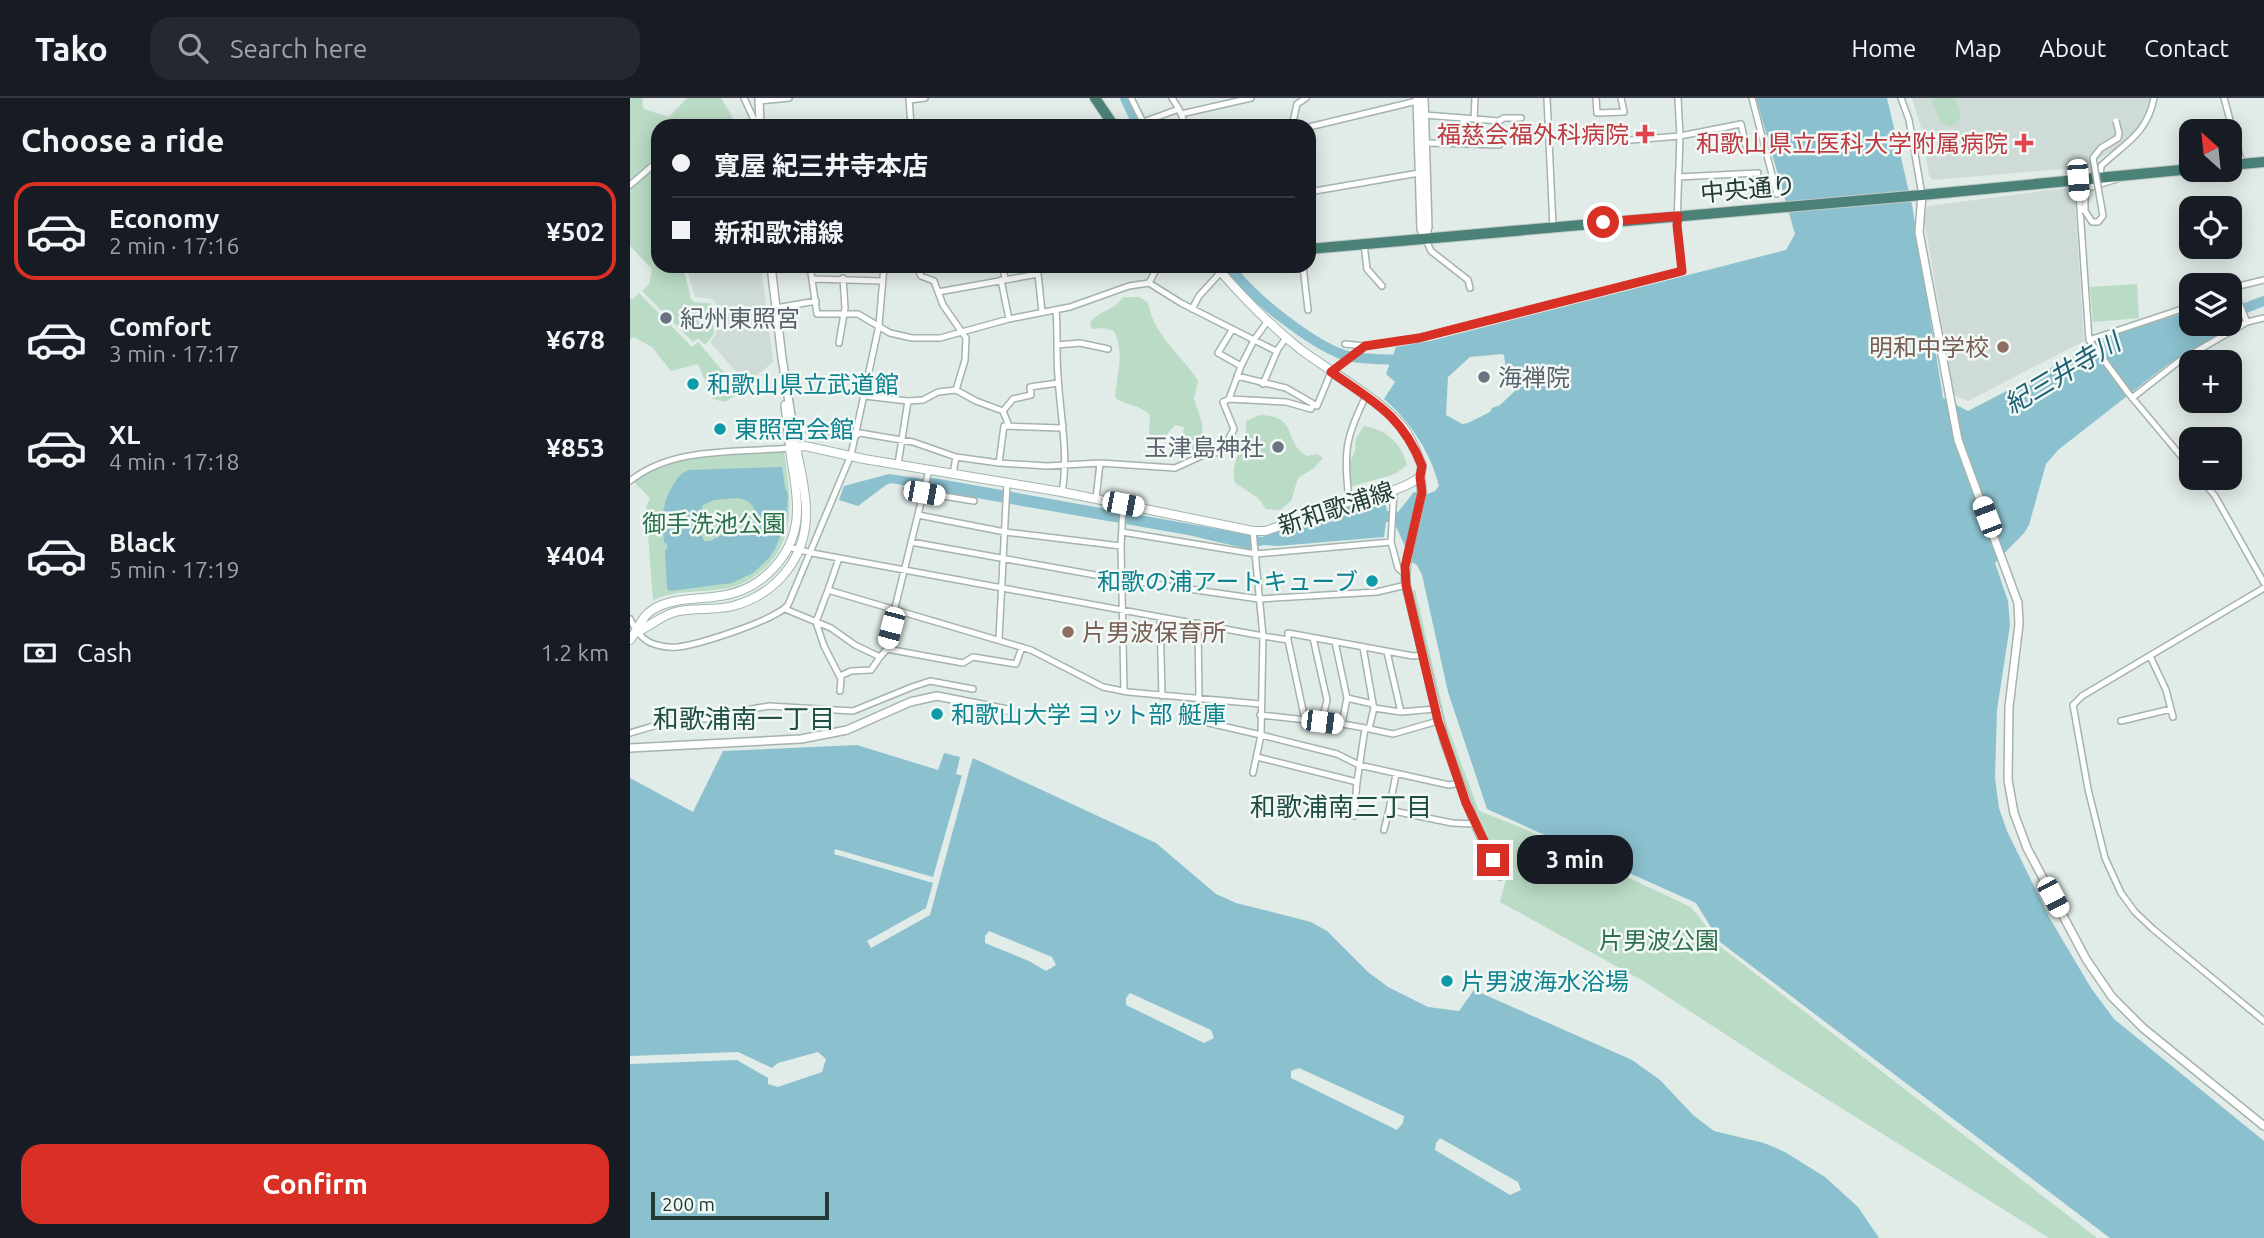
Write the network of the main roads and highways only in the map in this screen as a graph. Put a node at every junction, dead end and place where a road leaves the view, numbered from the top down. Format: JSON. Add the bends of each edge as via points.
{"nodes":[{"id":1,"x":1095,"y":98,"type":"edge"},
{"id":2,"x":1109,"y":119,"type":"edge"},
{"id":3,"x":2264,"y":162,"type":"edge"},
{"id":4,"x":2242,"y":164,"type":"edge"},
{"id":5,"x":2179,"y":170,"type":"edge"},
{"id":6,"x":1316,"y":248,"type":"edge"},
{"id":7,"x":1222,"y":273,"type":"edge"},
{"id":8,"x":793,"y":448,"type":"junction"},
{"id":9,"x":1420,"y":477,"type":"junction"},
{"id":10,"x":637,"y":632,"type":"junction"},
{"id":11,"x":630,"y":639,"type":"edge"},
{"id":12,"x":1500,"y":876,"type":"dead end"}],
"edges":[{"from":1,"to":2,"type":"highway"},
{"from":3,"to":4,"type":"highway"},
{"from":5,"to":6,"type":"highway","name":"中央通り"},
{"from":7,"to":9,"type":"main road","name":"新和歌浦線","via":[[1267,322],[1404,428],[1422,466]]},
{"from":8,"to":9,"type":"main road","name":"新和歌浦線","via":[[805,446],[928,472],[1062,492],[1254,533],[1394,490]]},
{"from":8,"to":10,"type":"main road","via":[[794,532],[773,570],[744,591],[662,605],[642,619]]},
{"from":8,"to":10,"type":"main road","via":[[806,510],[799,550],[782,578],[749,601],[720,609],[678,611]]},
{"from":9,"to":12,"type":"main road","name":"新和歌浦線","via":[[1422,492],[1406,561],[1406,585],[1438,721],[1475,824]]},
{"from":10,"to":11,"type":"main road"}]}
